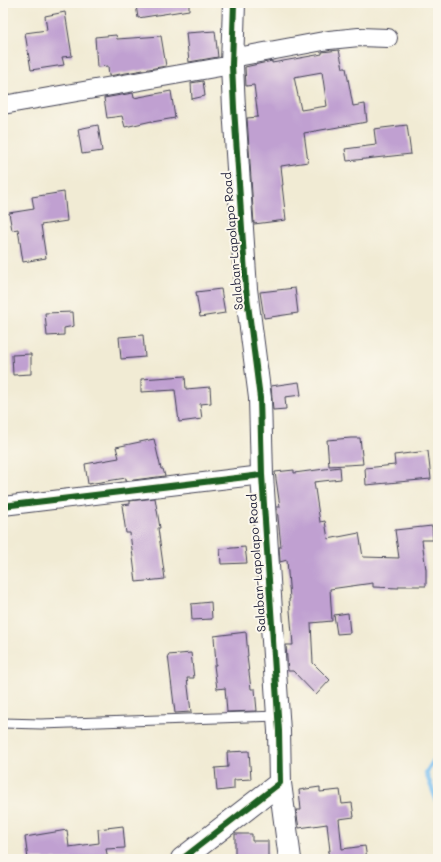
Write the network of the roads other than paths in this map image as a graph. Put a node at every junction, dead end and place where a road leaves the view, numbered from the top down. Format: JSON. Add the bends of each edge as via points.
{"nodes":[{"id":1,"x":234,"y":3,"type":"edge"},
{"id":2,"x":388,"y":38,"type":"dead end"},
{"id":3,"x":232,"y":61,"type":"junction"},
{"id":4,"x":3,"y":105,"type":"edge"},
{"id":5,"x":262,"y":475,"type":"junction"},
{"id":6,"x":3,"y":506,"type":"edge"},
{"id":7,"x":278,"y":716,"type":"junction"},
{"id":8,"x":3,"y":723,"type":"edge"},
{"id":9,"x":280,"y":783,"type":"junction"},
{"id":10,"x":182,"y":859,"type":"edge"},
{"id":11,"x":290,"y":859,"type":"edge"}],
"edges":[{"from":1,"to":3,"type":"street","name":"Salaban-Lapolapo Road"},
{"from":2,"to":3,"type":"street","via":[[329,40]]},
{"from":3,"to":4,"type":"street"},
{"from":3,"to":5,"type":"street","name":"Salaban-Lapolapo Road","via":[[246,289],[260,398]]},
{"from":5,"to":6,"type":"street"},
{"from":5,"to":7,"type":"street","name":"Salaban-Lapolapo Road"},
{"from":7,"to":8,"type":"lane"},
{"from":7,"to":9,"type":"street","name":"Salaban-Lapolapo Road"},
{"from":9,"to":10,"type":"street"},
{"from":9,"to":11,"type":"street","name":"Salaban-Lapolapo Road"}]}
